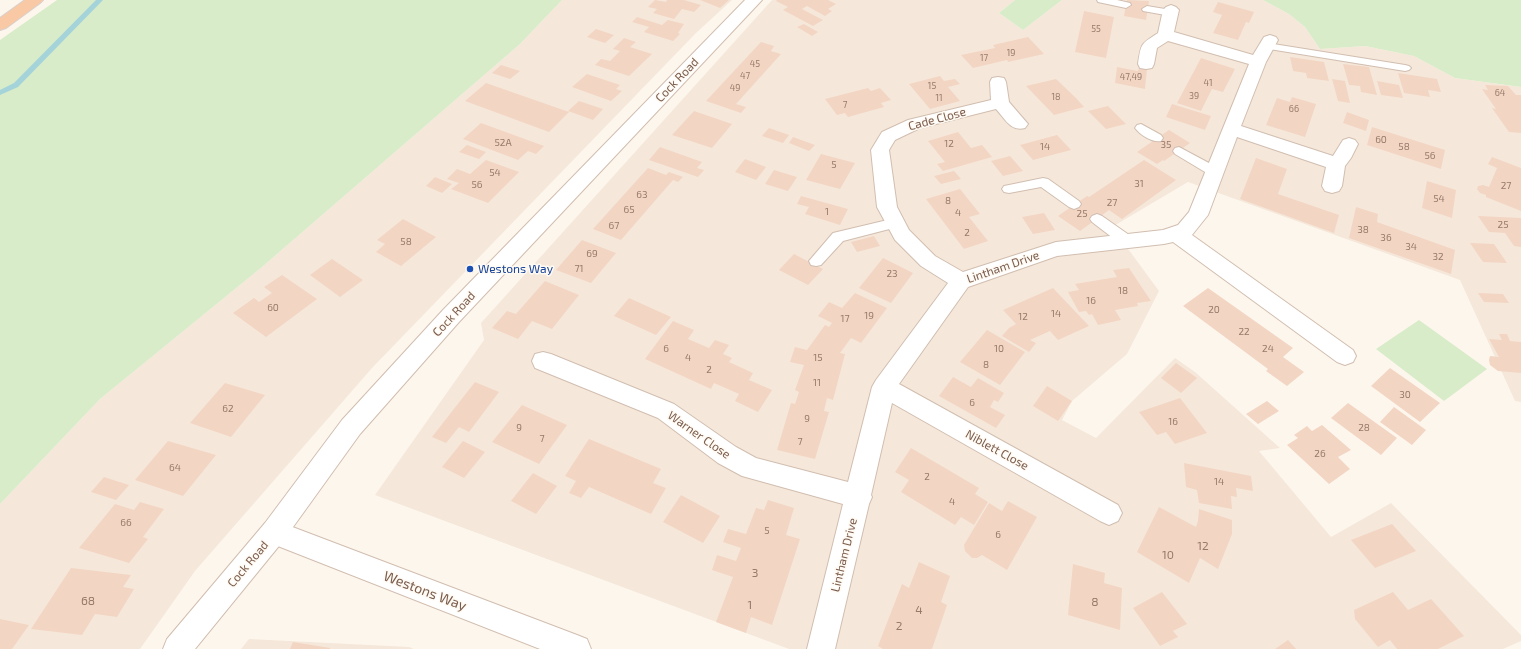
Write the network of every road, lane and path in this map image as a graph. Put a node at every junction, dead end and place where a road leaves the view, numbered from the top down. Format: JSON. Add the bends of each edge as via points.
{"nodes":[{"id":1,"x":36,"y":0,"type":"edge"},
{"id":2,"x":754,"y":0,"type":"edge"},
{"id":3,"x":1102,"y":0,"type":"edge"},
{"id":4,"x":1126,"y":5,"type":"dead end"},
{"id":5,"x":1147,"y":9,"type":"dead end"},
{"id":6,"x":1171,"y":12,"type":"joint"},
{"id":7,"x":0,"y":25,"type":"edge"},
{"id":8,"x":1166,"y":35,"type":"junction"},
{"id":9,"x":1265,"y":49,"type":"junction"},
{"id":10,"x":1146,"y":64,"type":"dead end"},
{"id":11,"x":1405,"y":68,"type":"dead end"},
{"id":12,"x":998,"y":82,"type":"dead end"},
{"id":13,"x":1000,"y":103,"type":"junction"},
{"id":14,"x":1019,"y":124,"type":"dead end"},
{"id":15,"x":1141,"y":128,"type":"dead end"},
{"id":16,"x":1231,"y":129,"type":"junction"},
{"id":17,"x":1157,"y":138,"type":"dead end"},
{"id":18,"x":1349,"y":144,"type":"dead end"},
{"id":19,"x":1179,"y":151,"type":"dead end"},
{"id":20,"x":1336,"y":164,"type":"junction"},
{"id":21,"x":1215,"y":172,"type":"junction"},
{"id":22,"x":1332,"y":186,"type":"dead end"},
{"id":23,"x":1009,"y":189,"type":"dead end"},
{"id":24,"x":1074,"y":204,"type":"dead end"},
{"id":25,"x":1097,"y":219,"type":"dead end"},
{"id":26,"x":896,"y":223,"type":"junction"},
{"id":27,"x":1175,"y":233,"type":"junction"},
{"id":28,"x":1127,"y":241,"type":"junction"},
{"id":29,"x":816,"y":260,"type":"dead end"},
{"id":30,"x":961,"y":281,"type":"junction"},
{"id":31,"x":1345,"y":356,"type":"dead end"},
{"id":32,"x":543,"y":361,"type":"dead end"},
{"id":33,"x":884,"y":387,"type":"junction"},
{"id":34,"x":859,"y":497,"type":"junction"},
{"id":35,"x":1109,"y":512,"type":"dead end"},
{"id":36,"x":274,"y":532,"type":"junction"},
{"id":37,"x":177,"y":649,"type":"edge"},
{"id":38,"x":577,"y":649,"type":"edge"},
{"id":39,"x":821,"y":649,"type":"edge"}],
"edges":[{"from":1,"to":7,"type":"highway"},
{"from":2,"to":36,"type":"street","name":"Cock Road","via":[[451,316],[351,427]]},
{"from":3,"to":4,"type":"lane"},
{"from":5,"to":6,"type":"lane"},
{"from":6,"to":8,"type":"street"},
{"from":8,"to":9,"type":"street"},
{"from":8,"to":10,"type":"street","via":[[1149,46]]},
{"from":9,"to":11,"type":"lane"},
{"from":9,"to":16,"type":"street","name":"Lintham Drive"},
{"from":12,"to":13,"type":"street"},
{"from":13,"to":14,"type":"street"},
{"from":13,"to":26,"type":"street","name":"Cade Close","via":[[914,124],[888,136],[880,150],[887,207]]},
{"from":15,"to":17,"type":"lane"},
{"from":16,"to":20,"type":"street"},
{"from":16,"to":21,"type":"street","name":"Lintham Drive"},
{"from":18,"to":20,"type":"street"},
{"from":19,"to":21,"type":"lane"},
{"from":20,"to":22,"type":"street"},
{"from":21,"to":27,"type":"street","name":"Lintham Drive","via":[[1198,215],[1185,230]]},
{"from":23,"to":24,"type":"lane","via":[[1043,182]]},
{"from":25,"to":28,"type":"lane"},
{"from":26,"to":29,"type":"lane","via":[[838,237]]},
{"from":26,"to":30,"type":"street","name":"Cade Close","via":[[902,235],[928,261]]},
{"from":27,"to":28,"type":"street","name":"Lintham Drive","via":[[1164,237]]},
{"from":27,"to":31,"type":"street"},
{"from":28,"to":30,"type":"street","name":"Lintham Drive","via":[[1056,249]]},
{"from":30,"to":33,"type":"street","name":"Lintham Drive"},
{"from":32,"to":34,"type":"street","name":"Warner Close","via":[[666,411],[727,456],[751,468]]},
{"from":33,"to":34,"type":"street","name":"Lintham Drive"},
{"from":33,"to":35,"type":"street","name":"Niblett Close"},
{"from":34,"to":39,"type":"street","name":"Lintham Drive"},
{"from":36,"to":37,"type":"street","name":"Cock Road"},
{"from":36,"to":38,"type":"street","name":"Westons Way"}]}
